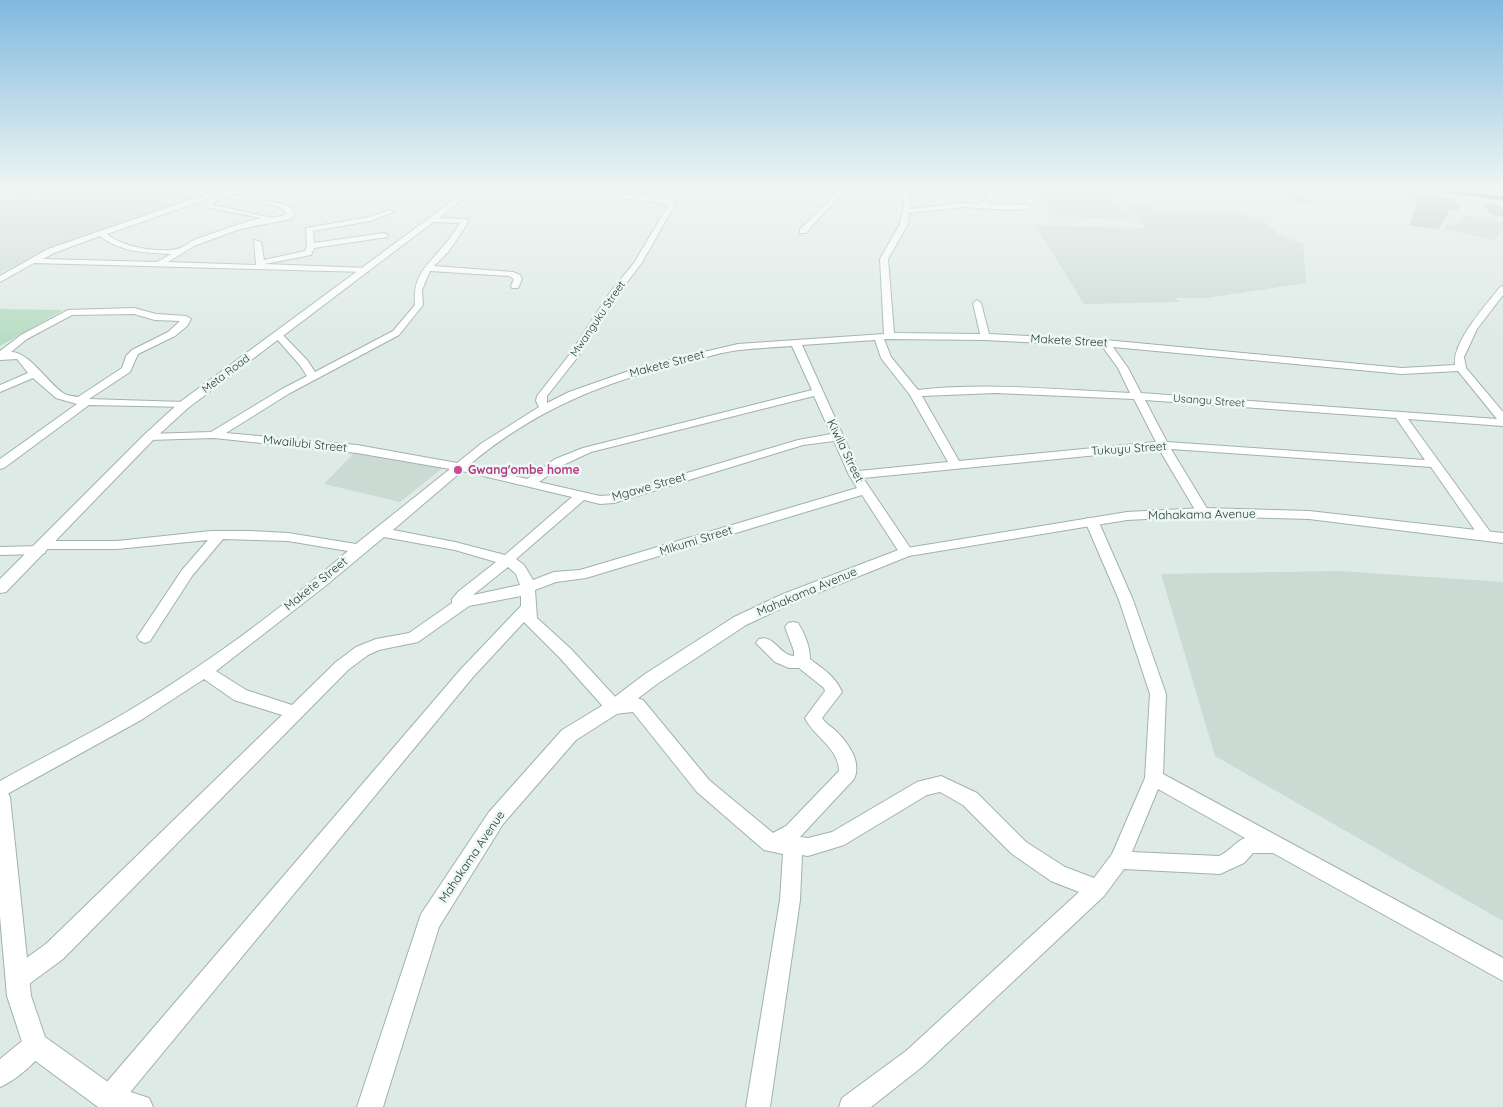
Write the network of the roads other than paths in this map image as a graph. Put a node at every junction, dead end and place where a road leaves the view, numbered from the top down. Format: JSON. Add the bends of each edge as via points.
{"nodes":[{"id":1,"x":82,"y":240,"type":"edge"},
{"id":2,"x":109,"y":240,"type":"edge"},
{"id":3,"x":205,"y":240,"type":"edge"},
{"id":4,"x":310,"y":240,"type":"edge"},
{"id":5,"x":353,"y":240,"type":"edge"},
{"id":6,"x":406,"y":240,"type":"edge"},
{"id":7,"x":452,"y":240,"type":"edge"},
{"id":8,"x":652,"y":240,"type":"edge"},
{"id":9,"x":895,"y":240,"type":"edge"},
{"id":10,"x":257,"y":242,"type":"dead end"},
{"id":11,"x":311,"y":246,"type":"junction"},
{"id":12,"x":177,"y":251,"type":"junction"},
{"id":13,"x":32,"y":261,"type":"junction"},
{"id":14,"x":158,"y":265,"type":"junction"},
{"id":15,"x":261,"y":265,"type":"junction"},
{"id":16,"x":427,"y":268,"type":"junction"},
{"id":17,"x":365,"y":270,"type":"junction"},
{"id":18,"x":0,"y":278,"type":"edge"},
{"id":19,"x":514,"y":286,"type":"dead end"},
{"id":20,"x":1503,"y":290,"type":"edge"},
{"id":21,"x":977,"y":303,"type":"dead end"},
{"id":22,"x":1490,"y":307,"type":"junction"},
{"id":23,"x":1503,"y":311,"type":"edge"},
{"id":24,"x":278,"y":335,"type":"junction"},
{"id":25,"x":884,"y":336,"type":"junction"},
{"id":26,"x":985,"y":337,"type":"junction"},
{"id":27,"x":796,"y":343,"type":"junction"},
{"id":28,"x":1105,"y":343,"type":"junction"},
{"id":29,"x":0,"y":357,"type":"edge"},
{"id":30,"x":1461,"y":368,"type":"junction"},
{"id":31,"x":36,"y":374,"type":"junction"},
{"id":32,"x":312,"y":378,"type":"junction"},
{"id":33,"x":0,"y":389,"type":"edge"},
{"id":34,"x":817,"y":392,"type":"junction"},
{"id":35,"x":915,"y":394,"type":"junction"},
{"id":36,"x":1137,"y":396,"type":"junction"},
{"id":37,"x":83,"y":402,"type":"junction"},
{"id":38,"x":184,"y":405,"type":"junction"},
{"id":39,"x":545,"y":408,"type":"junction"},
{"id":40,"x":1399,"y":415,"type":"junction"},
{"id":41,"x":1503,"y":419,"type":"edge"},
{"id":42,"x":1503,"y":423,"type":"edge"},
{"id":43,"x":214,"y":435,"type":"junction"},
{"id":44,"x":150,"y":437,"type":"junction"},
{"id":45,"x":837,"y":437,"type":"junction"},
{"id":46,"x":1163,"y":445,"type":"junction"},
{"id":47,"x":1434,"y":464,"type":"junction"},
{"id":48,"x":0,"y":465,"type":"edge"},
{"id":49,"x":956,"y":465,"type":"junction"},
{"id":50,"x":460,"y":466,"type":"junction"},
{"id":51,"x":855,"y":475,"type":"junction"},
{"id":52,"x":529,"y":483,"type":"junction"},
{"id":53,"x":864,"y":490,"type":"junction"},
{"id":54,"x":581,"y":496,"type":"junction"},
{"id":55,"x":1203,"y":512,"type":"junction"},
{"id":56,"x":1092,"y":521,"type":"junction"},
{"id":57,"x":382,"y":532,"type":"junction"},
{"id":58,"x":219,"y":535,"type":"junction"},
{"id":59,"x":1494,"y":537,"type":"edge"},
{"id":60,"x":42,"y":547,"type":"junction"},
{"id":61,"x":359,"y":549,"type":"junction"},
{"id":62,"x":0,"y":551,"type":"edge"},
{"id":63,"x":906,"y":552,"type":"junction"},
{"id":64,"x":507,"y":560,"type":"junction"},
{"id":65,"x":0,"y":588,"type":"edge"},
{"id":66,"x":528,"y":588,"type":"junction"},
{"id":67,"x":459,"y":605,"type":"junction"},
{"id":68,"x":528,"y":608,"type":"junction"},
{"id":69,"x":793,"y":627,"type":"dead end"},
{"id":70,"x":145,"y":637,"type":"dead end"},
{"id":71,"x":764,"y":643,"type":"dead end"},
{"id":72,"x":802,"y":662,"type":"junction"},
{"id":73,"x":204,"y":671,"type":"junction"},
{"id":74,"x":614,"y":706,"type":"junction"},
{"id":75,"x":295,"y":713,"type":"junction"},
{"id":76,"x":1154,"y":778,"type":"junction"},
{"id":77,"x":0,"y":790,"type":"edge"},
{"id":78,"x":0,"y":797,"type":"edge"},
{"id":79,"x":782,"y":846,"type":"junction"},
{"id":80,"x":1276,"y":846,"type":"junction"},
{"id":81,"x":1119,"y":860,"type":"junction"},
{"id":82,"x":1097,"y":889,"type":"junction"},
{"id":83,"x":6,"y":928,"type":"edge"},
{"id":84,"x":1503,"y":970,"type":"edge"},
{"id":85,"x":17,"y":979,"type":"junction"},
{"id":86,"x":35,"y":1044,"type":"junction"},
{"id":87,"x":0,"y":1075,"type":"edge"},
{"id":88,"x":108,"y":1099,"type":"junction"},
{"id":89,"x":140,"y":1107,"type":"edge"},
{"id":90,"x":370,"y":1107,"type":"edge"},
{"id":91,"x":758,"y":1107,"type":"edge"},
{"id":92,"x":851,"y":1107,"type":"edge"}],
"edges":[{"from":1,"to":13,"type":"street"},
{"from":2,"to":12,"type":"street","via":[[118,245],[157,252]]},
{"from":3,"to":12,"type":"street"},
{"from":4,"to":11,"type":"street"},
{"from":5,"to":11,"type":"street"},
{"from":6,"to":17,"type":"street","name":"Meta Road"},
{"from":7,"to":16,"type":"street"},
{"from":8,"to":39,"type":"street","name":"Mwanguku Street","via":[[574,356],[542,396]]},
{"from":9,"to":25,"type":"street","via":[[884,260]]},
{"from":10,"to":15,"type":"street"},
{"from":11,"to":15,"type":"street","via":[[306,254]]},
{"from":12,"to":14,"type":"street"},
{"from":13,"to":14,"type":"street"},
{"from":13,"to":18,"type":"street"},
{"from":14,"to":15,"type":"street"},
{"from":15,"to":17,"type":"street"},
{"from":16,"to":19,"type":"street","via":[[510,274],[518,276]]},
{"from":16,"to":32,"type":"street","via":[[418,290],[419,305],[396,333]]},
{"from":17,"to":24,"type":"street","name":"Meta Road"},
{"from":20,"to":22,"type":"street"},
{"from":21,"to":26,"type":"street"},
{"from":22,"to":23,"type":"street"},
{"from":22,"to":30,"type":"street","via":[[1459,357]]},
{"from":24,"to":32,"type":"street"},
{"from":24,"to":38,"type":"street","name":"Meta Road"},
{"from":25,"to":26,"type":"street","name":"Makete Street"},
{"from":25,"to":27,"type":"street","name":"Makete Street"},
{"from":25,"to":35,"type":"street","via":[[886,358]]},
{"from":26,"to":28,"type":"street","name":"Makete Street"},
{"from":27,"to":34,"type":"street","name":"Kiwila Street"},
{"from":27,"to":39,"type":"street","name":"Makete Street","via":[[738,347],[644,369],[573,394]]},
{"from":28,"to":30,"type":"street","name":"Makete Street","via":[[1402,371]]},
{"from":28,"to":36,"type":"street"},
{"from":29,"to":31,"type":"street","via":[[20,357]]},
{"from":29,"to":37,"type":"street","via":[[24,337],[71,312],[140,312],[155,317],[186,319],[184,325],[170,336],[135,352],[126,370]]},
{"from":30,"to":41,"type":"street"},
{"from":31,"to":33,"type":"street"},
{"from":31,"to":37,"type":"street","via":[[60,396]]},
{"from":32,"to":43,"type":"street"},
{"from":34,"to":45,"type":"street","name":"Kiwila Street"},
{"from":34,"to":52,"type":"street","via":[[587,450],[560,462]]},
{"from":35,"to":36,"type":"street","name":"Usangu Street","via":[[995,390]]},
{"from":35,"to":49,"type":"street"},
{"from":36,"to":40,"type":"street","name":"Usangu Street"},
{"from":36,"to":46,"type":"street"},
{"from":37,"to":38,"type":"street"},
{"from":37,"to":48,"type":"street"},
{"from":38,"to":44,"type":"street","name":"Meta Road"},
{"from":39,"to":50,"type":"street","name":"Makete Street","via":[[486,445]]},
{"from":40,"to":42,"type":"street","name":"Usangu Street"},
{"from":40,"to":47,"type":"street"},
{"from":43,"to":44,"type":"street","name":"Mwailubi Street"},
{"from":43,"to":50,"type":"street","name":"Mwailubi Street","via":[[357,449]]},
{"from":44,"to":60,"type":"street","name":"Meta Road"},
{"from":45,"to":51,"type":"street","name":"Kiwila Street"},
{"from":45,"to":54,"type":"street","name":"Mgawe Street","via":[[802,442],[614,499]]},
{"from":46,"to":47,"type":"street","name":"Tukuyu Street"},
{"from":46,"to":49,"type":"street","name":"Tukuyu Street"},
{"from":46,"to":55,"type":"street"},
{"from":47,"to":59,"type":"street"},
{"from":49,"to":51,"type":"street","name":"Tukuyu Street"},
{"from":50,"to":52,"type":"street","name":"Mgawe Street"},
{"from":50,"to":57,"type":"street","name":"Makete Street"},
{"from":51,"to":53,"type":"street","name":"Kiwila Street"},
{"from":52,"to":54,"type":"street","name":"Mgawe Street"},
{"from":53,"to":63,"type":"street","name":"Kiwila Street"},
{"from":53,"to":66,"type":"street","name":"Mikumi Street","via":[[580,575],[554,577]]},
{"from":54,"to":64,"type":"street"},
{"from":55,"to":56,"type":"street","name":"Mahakama Avenue"},
{"from":55,"to":59,"type":"street","name":"Mahakama Avenue","via":[[1309,516]]},
{"from":56,"to":63,"type":"street","name":"Mahakama Avenue"},
{"from":56,"to":76,"type":"street","via":[[1126,600],[1158,694]]},
{"from":57,"to":61,"type":"street","name":"Makete Street"},
{"from":57,"to":64,"type":"street"},
{"from":58,"to":60,"type":"street","via":[[117,545]]},
{"from":58,"to":61,"type":"street","via":[[288,537]]},
{"from":58,"to":70,"type":"street","via":[[187,573]]},
{"from":60,"to":62,"type":"street"},
{"from":60,"to":65,"type":"street","name":"Meta Road"},
{"from":61,"to":73,"type":"street","name":"Makete Street","via":[[319,584]]},
{"from":63,"to":74,"type":"street","name":"Mahakama Avenue","via":[[798,594],[740,621]]},
{"from":64,"to":66,"type":"street","via":[[520,570]]},
{"from":64,"to":67,"type":"street","via":[[464,594]]},
{"from":66,"to":67,"type":"street","name":"Mikumi Street","via":[[474,598]]},
{"from":66,"to":68,"type":"street"},
{"from":67,"to":75,"type":"street","via":[[413,638],[376,644],[362,651],[342,666]]},
{"from":68,"to":74,"type":"street","via":[[530,620]]},
{"from":68,"to":88,"type":"street","via":[[467,673]]},
{"from":69,"to":72,"type":"street","via":[[802,651]]},
{"from":71,"to":72,"type":"street","via":[[790,664]]},
{"from":72,"to":79,"type":"street","via":[[834,690],[813,718],[842,750],[848,774]]},
{"from":73,"to":75,"type":"street","via":[[240,695]]},
{"from":73,"to":77,"type":"street","name":"Makete Street","via":[[135,715]]},
{"from":74,"to":79,"type":"street","via":[[637,705],[703,786]]},
{"from":74,"to":90,"type":"street","name":"Mahakama Avenue","via":[[570,735],[496,818],[428,922]]},
{"from":75,"to":85,"type":"street","via":[[55,951]]},
{"from":76,"to":80,"type":"street"},
{"from":76,"to":81,"type":"street"},
{"from":78,"to":83,"type":"street"},
{"from":79,"to":82,"type":"street","via":[[808,847],[837,839],[923,788],[941,784],[970,799],[1019,848],[1058,874]]},
{"from":79,"to":91,"type":"street","via":[[790,900]]},
{"from":80,"to":81,"type":"street","via":[[1258,843],[1247,846],[1236,857],[1220,865]]},
{"from":80,"to":84,"type":"street"},
{"from":81,"to":82,"type":"street"},
{"from":82,"to":92,"type":"street","via":[[914,1059]]},
{"from":83,"to":85,"type":"street"},
{"from":85,"to":86,"type":"street","via":[[19,996]]},
{"from":86,"to":87,"type":"street"},
{"from":86,"to":88,"type":"street"},
{"from":88,"to":89,"type":"street"}]}
